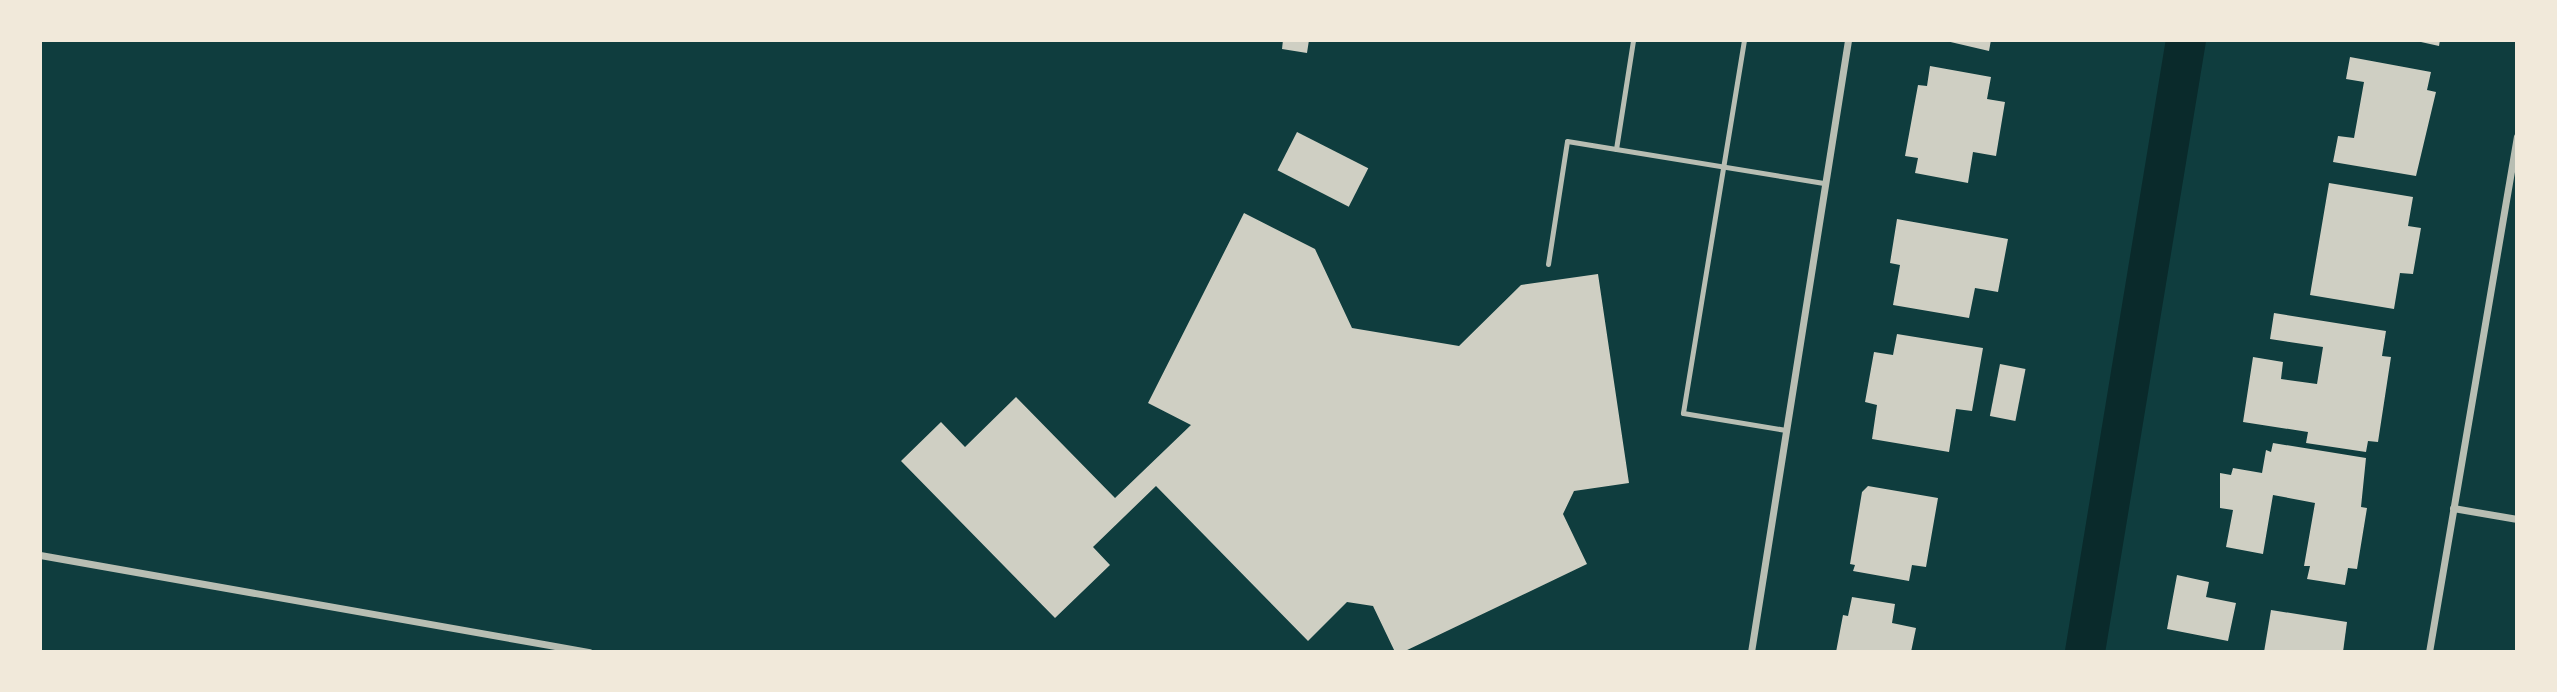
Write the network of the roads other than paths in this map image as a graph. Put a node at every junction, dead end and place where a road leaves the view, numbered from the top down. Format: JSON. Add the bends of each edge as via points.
{"nodes":[{"id":1,"x":1633,"y":40,"type":"edge"},
{"id":2,"x":1744,"y":40,"type":"edge"},
{"id":3,"x":1848,"y":40,"type":"edge"},
{"id":4,"x":2517,"y":135,"type":"edge"},
{"id":5,"x":1616,"y":149,"type":"junction"},
{"id":6,"x":1723,"y":167,"type":"junction"},
{"id":7,"x":1824,"y":183,"type":"junction"},
{"id":8,"x":1548,"y":264,"type":"dead end"},
{"id":9,"x":1786,"y":430,"type":"junction"},
{"id":10,"x":2453,"y":508,"type":"junction"},
{"id":11,"x":2517,"y":519,"type":"edge"},
{"id":12,"x":40,"y":555,"type":"edge"},
{"id":13,"x":589,"y":652,"type":"edge"},
{"id":14,"x":1751,"y":652,"type":"edge"},
{"id":15,"x":2429,"y":652,"type":"edge"}],
"edges":[{"from":1,"to":5,"type":"lane"},
{"from":2,"to":6,"type":"lane"},
{"from":3,"to":7,"type":"street"},
{"from":4,"to":10,"type":"street"},
{"from":5,"to":6,"type":"lane"},
{"from":5,"to":8,"type":"lane","via":[[1567,141]]},
{"from":6,"to":7,"type":"lane"},
{"from":6,"to":9,"type":"lane","via":[[1684,414]]},
{"from":7,"to":9,"type":"street"},
{"from":9,"to":14,"type":"street"},
{"from":10,"to":11,"type":"street"},
{"from":10,"to":15,"type":"street"},
{"from":12,"to":13,"type":"street"}]}
